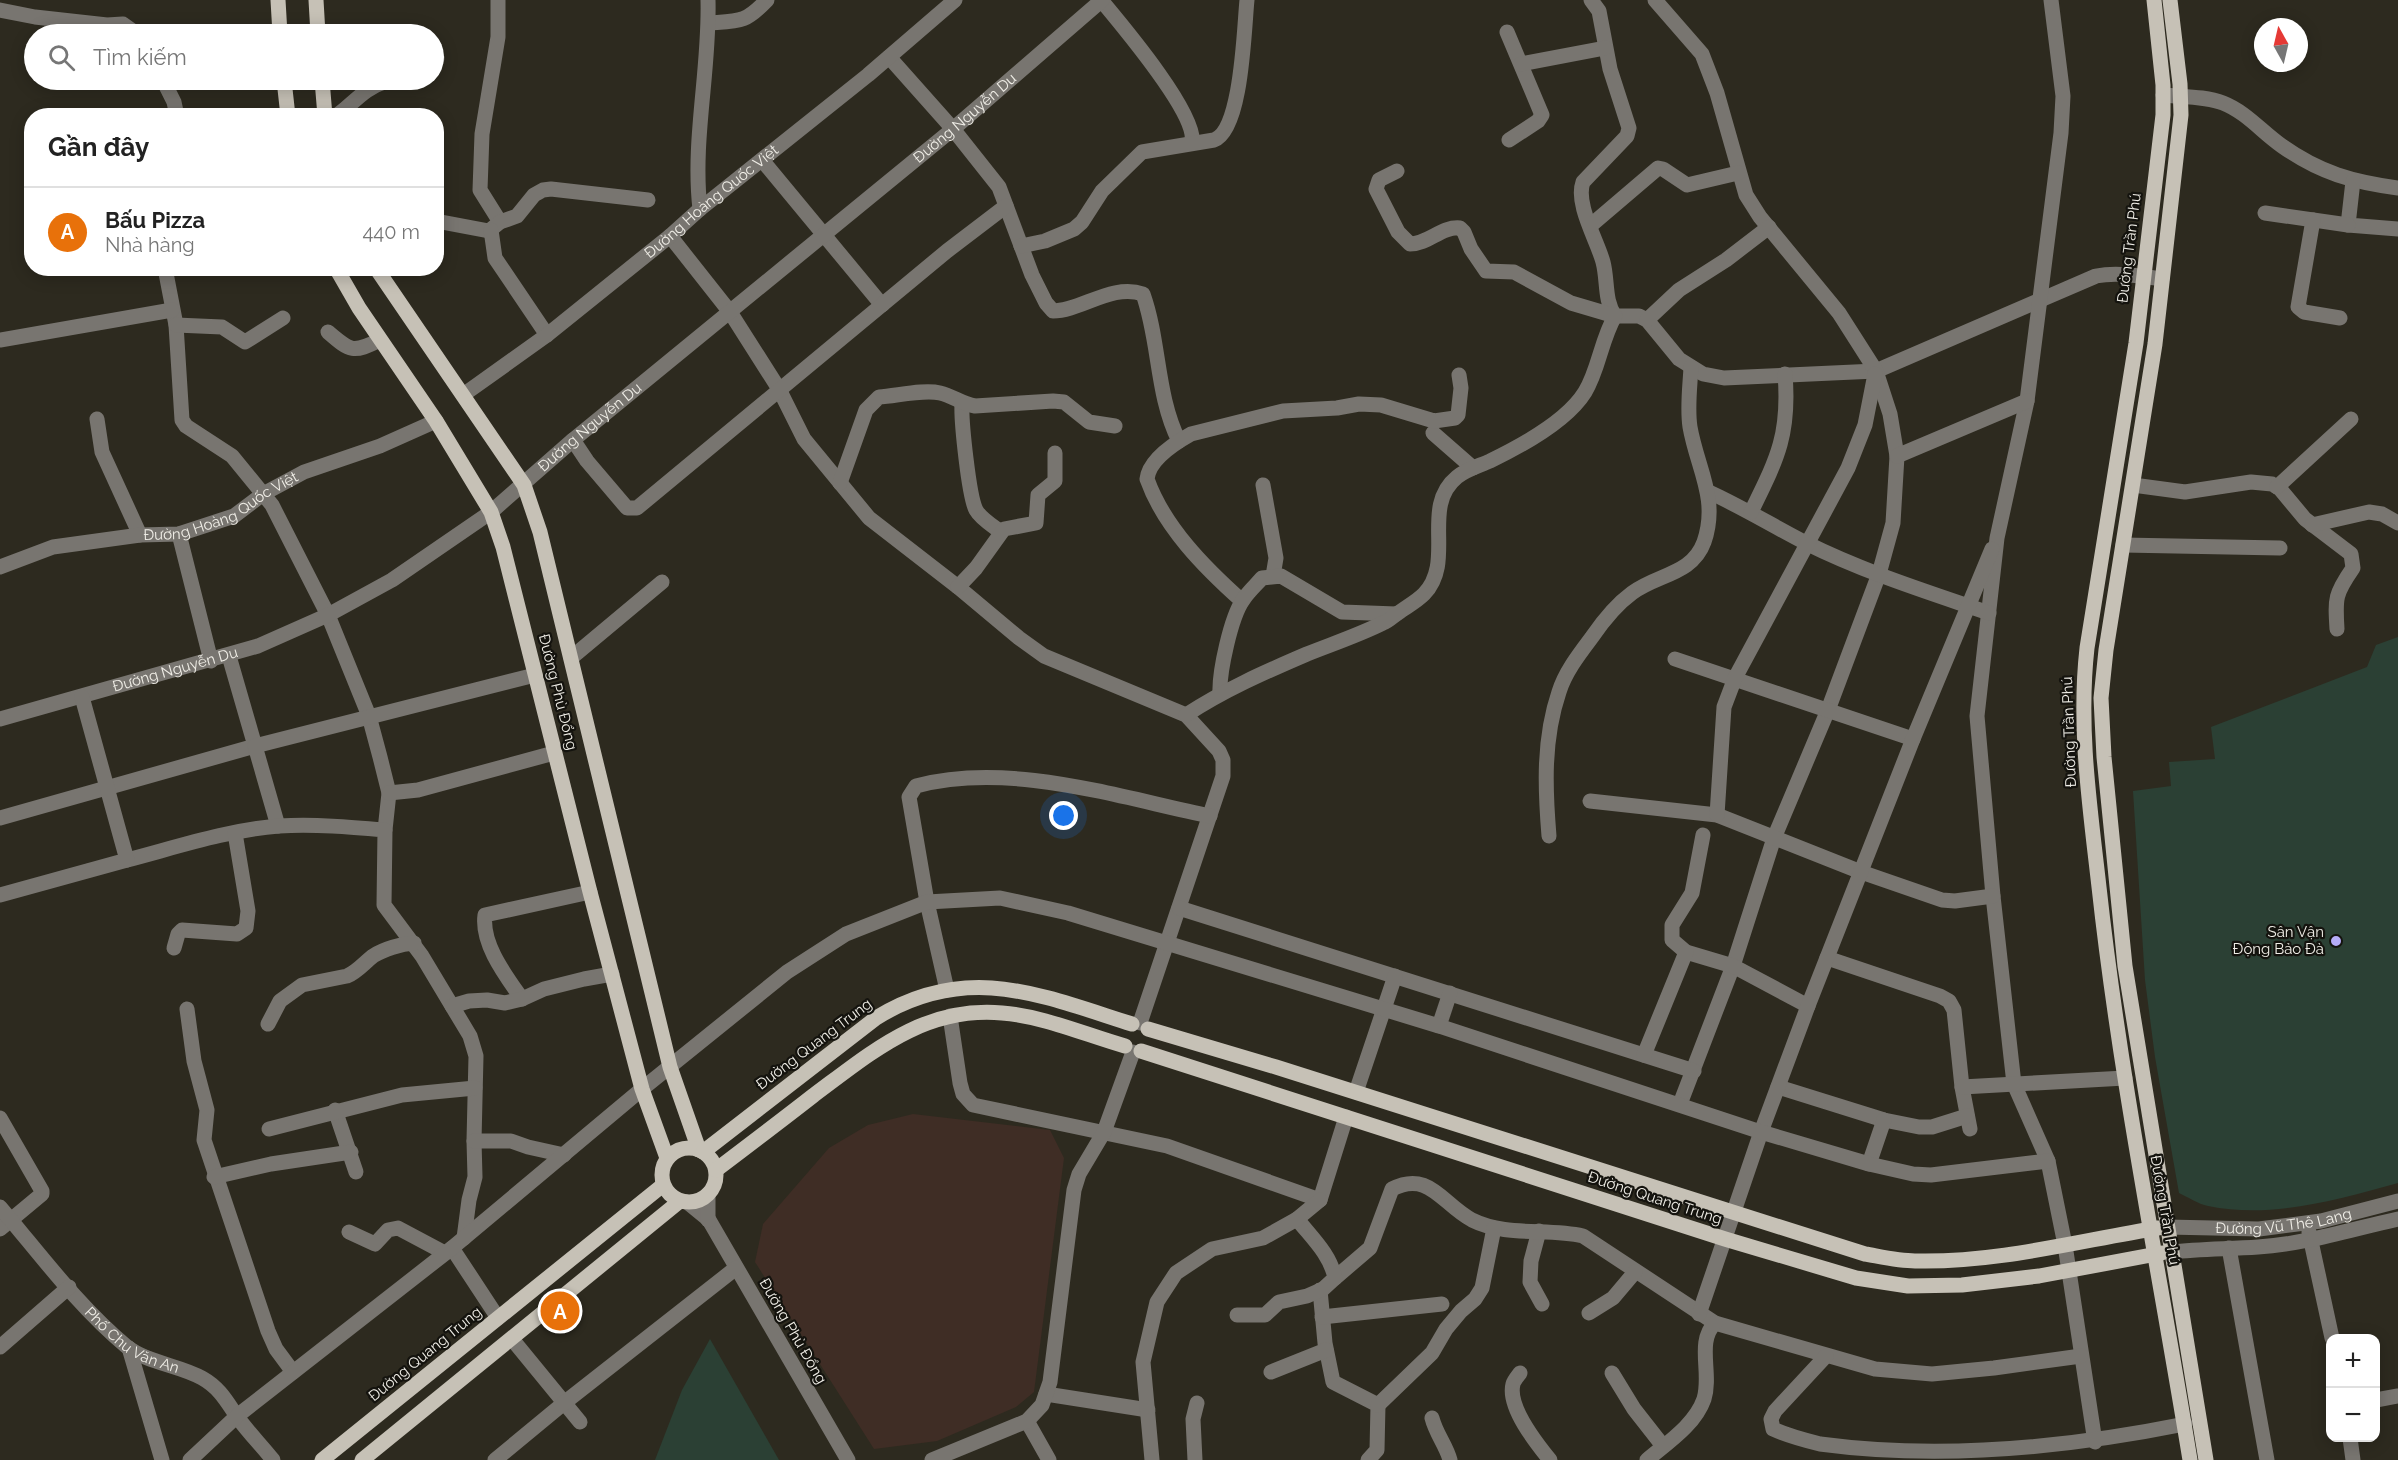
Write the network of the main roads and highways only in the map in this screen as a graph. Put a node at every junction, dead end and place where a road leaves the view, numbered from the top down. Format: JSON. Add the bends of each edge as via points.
{"nodes":[{"id":1,"x":278,"y":0,"type":"edge"},
{"id":2,"x":316,"y":0,"type":"edge"},
{"id":3,"x":2154,"y":0,"type":"edge"},
{"id":4,"x":2170,"y":0,"type":"edge"},
{"id":5,"x":279,"y":24,"type":"edge"},
{"id":6,"x":317,"y":24,"type":"edge"},
{"id":7,"x":285,"y":90,"type":"edge"},
{"id":8,"x":323,"y":90,"type":"edge"},
{"id":9,"x":287,"y":108,"type":"edge"},
{"id":10,"x":324,"y":108,"type":"edge"},
{"id":11,"x":341,"y":276,"type":"edge"},
{"id":12,"x":381,"y":276,"type":"edge"},
{"id":13,"x":1140,"y":1025,"type":"junction"},
{"id":14,"x":1133,"y":1050,"type":"junction"},
{"id":15,"x":701,"y":1151,"type":"junction"},
{"id":16,"x":667,"y":1158,"type":"junction"},
{"id":17,"x":716,"y":1170,"type":"junction"},
{"id":18,"x":663,"y":1185,"type":"junction"},
{"id":19,"x":683,"y":1202,"type":"junction"},
{"id":20,"x":2167,"y":1227,"type":"junction"},
{"id":21,"x":2150,"y":1229,"type":"junction"},
{"id":22,"x":2171,"y":1252,"type":"junction"},
{"id":23,"x":2154,"y":1254,"type":"junction"},
{"id":24,"x":322,"y":1460,"type":"edge"},
{"id":25,"x":362,"y":1460,"type":"edge"},
{"id":26,"x":2190,"y":1460,"type":"edge"},
{"id":27,"x":2206,"y":1460,"type":"edge"}],
"edges":[{"from":1,"to":5,"type":"main road"},
{"from":2,"to":6,"type":"main road"},
{"from":3,"to":21,"type":"main road","name":"Đường Trần Phú","via":[[2163,94],[2136,343],[2087,648],[2083,696],[2085,762],[2107,957]]},
{"from":4,"to":20,"type":"main road","name":"Đường Trần Phú","via":[[2181,115],[2162,279],[2101,698],[2125,966]]},
{"from":7,"to":9,"type":"main road"},
{"from":8,"to":10,"type":"main road"},
{"from":11,"to":16,"type":"main road","name":"Đường Phù Đổng","via":[[436,421],[490,512],[503,547],[642,1089]]},
{"from":12,"to":15,"type":"main road","name":"Đường Phù Đổng","via":[[524,485],[540,532],[670,1067]]},
{"from":13,"to":14,"type":"main road","via":[[1123,1033]]},
{"from":13,"to":14,"type":"main road","via":[[1151,1042]]},
{"from":13,"to":15,"type":"main road","name":"Đường Quang Trung","via":[[1008,988],[980,986],[909,1000],[876,1018]]},
{"from":13,"to":21,"type":"main road","name":"Đường Quang Trung","via":[[1857,1252],[1912,1261],[1970,1259]]},
{"from":14,"to":17,"type":"main road","name":"Đường Quang Trung","via":[[1004,1013],[950,1016],[891,1039]]},
{"from":14,"to":23,"type":"main road","name":"Đường Quang Trung","via":[[1831,1272],[1908,1286],[1971,1284]]},
{"from":15,"to":16,"type":"main road","via":[[682,1148]]},
{"from":15,"to":17,"type":"main road","via":[[712,1160]]},
{"from":16,"to":18,"type":"main road","via":[[662,1171]]},
{"from":17,"to":19,"type":"main road","via":[[715,1183],[708,1194]]},
{"from":18,"to":19,"type":"main road","via":[[670,1195]]},
{"from":18,"to":24,"type":"main road","name":"Đường Quang Trung"},
{"from":19,"to":25,"type":"main road"},
{"from":20,"to":21,"type":"main road","name":"Đường Quang Trung"},
{"from":20,"to":22,"type":"main road","name":"Đường Trần Phú"},
{"from":21,"to":23,"type":"main road","name":"Đường Trần Phú"},
{"from":22,"to":23,"type":"main road","name":"Đường Quang Trung"},
{"from":22,"to":27,"type":"main road","name":"Đường Trần Phú"},
{"from":23,"to":26,"type":"main road","name":"Đường Trần Phú"}]}
